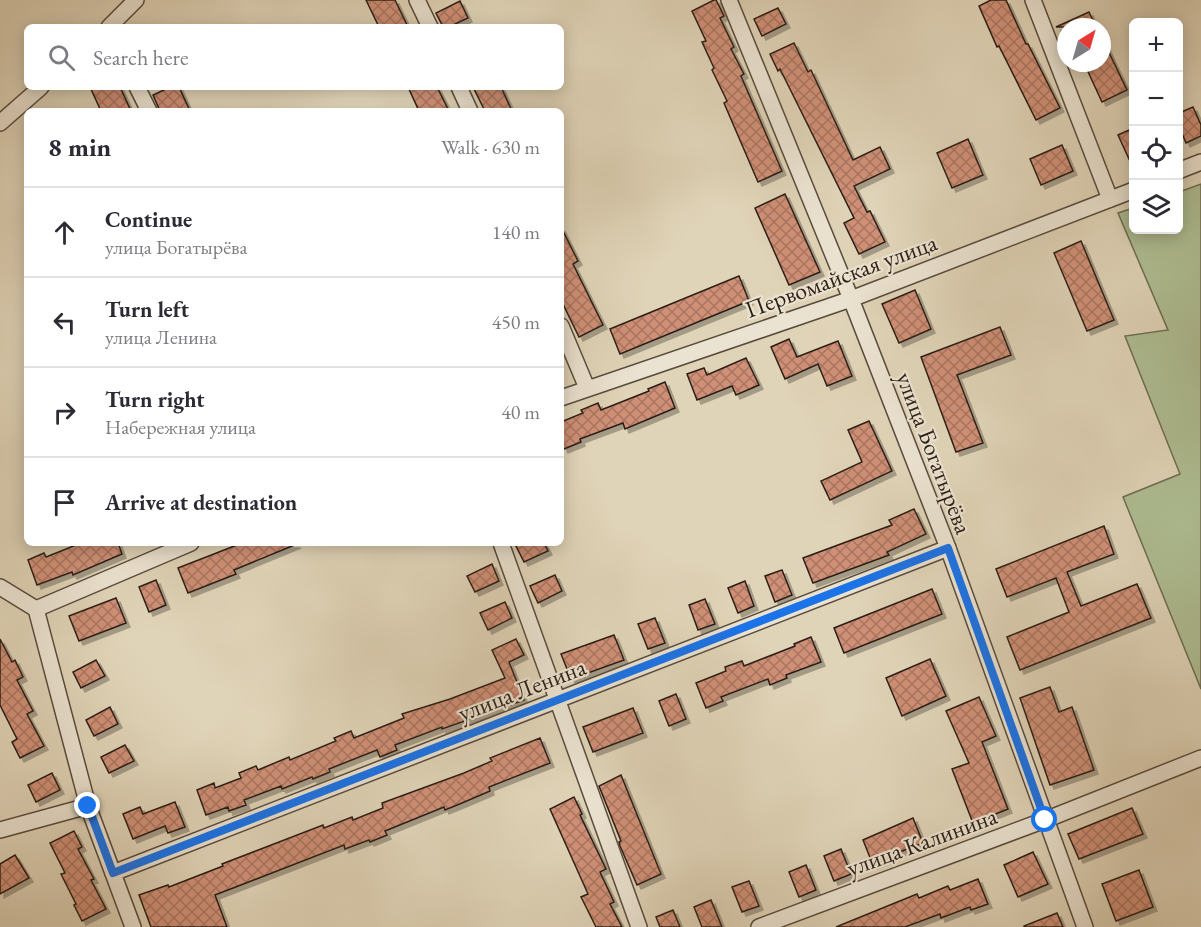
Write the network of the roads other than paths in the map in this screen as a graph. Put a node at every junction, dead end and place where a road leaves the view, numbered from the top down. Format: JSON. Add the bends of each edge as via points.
{"nodes":[{"id":1,"x":136,"y":0,"type":"edge"},
{"id":2,"x":417,"y":0,"type":"edge"},
{"id":3,"x":729,"y":0,"type":"edge"},
{"id":4,"x":1033,"y":0,"type":"edge"},
{"id":5,"x":112,"y":24,"type":"edge"},
{"id":6,"x":429,"y":24,"type":"edge"},
{"id":7,"x":38,"y":90,"type":"edge"},
{"id":8,"x":138,"y":90,"type":"edge"},
{"id":9,"x":460,"y":90,"type":"edge"},
{"id":10,"x":148,"y":108,"type":"edge"},
{"id":11,"x":469,"y":108,"type":"edge"},
{"id":12,"x":0,"y":123,"type":"edge"},
{"id":13,"x":1201,"y":162,"type":"edge"},
{"id":14,"x":1183,"y":169,"type":"edge"},
{"id":15,"x":1129,"y":192,"type":"edge"},
{"id":16,"x":1110,"y":199,"type":"junction"},
{"id":17,"x":850,"y":299,"type":"junction"},
{"id":18,"x":564,"y":333,"type":"edge"},
{"id":19,"x":587,"y":388,"type":"junction"},
{"id":20,"x":564,"y":397,"type":"edge"},
{"id":21,"x":184,"y":546,"type":"edge"},
{"id":22,"x":502,"y":546,"type":"edge"},
{"id":23,"x":948,"y":548,"type":"junction"},
{"id":24,"x":0,"y":586,"type":"edge"},
{"id":25,"x":36,"y":609,"type":"junction"},
{"id":26,"x":558,"y":700,"type":"junction"},
{"id":27,"x":1201,"y":758,"type":"edge"},
{"id":28,"x":88,"y":806,"type":"junction"},
{"id":29,"x":1045,"y":820,"type":"junction"},
{"id":30,"x":0,"y":831,"type":"edge"},
{"id":31,"x":113,"y":873,"type":"junction"},
{"id":32,"x":791,"y":921,"type":"edge"},
{"id":33,"x":133,"y":927,"type":"edge"},
{"id":34,"x":639,"y":927,"type":"edge"},
{"id":35,"x":759,"y":927,"type":"edge"},
{"id":36,"x":1085,"y":927,"type":"edge"}],
"edges":[{"from":1,"to":5,"type":"street"},
{"from":2,"to":6,"type":"street"},
{"from":3,"to":17,"type":"street","name":"улица Богатырёва"},
{"from":4,"to":16,"type":"street"},
{"from":7,"to":12,"type":"street"},
{"from":8,"to":10,"type":"street"},
{"from":9,"to":11,"type":"street"},
{"from":13,"to":14,"type":"street"},
{"from":15,"to":16,"type":"street","name":"Первомайская улица"},
{"from":16,"to":17,"type":"street","name":"Первомайская улица"},
{"from":17,"to":19,"type":"street","name":"Первомайская улица"},
{"from":17,"to":23,"type":"street","name":"улица Богатырёва"},
{"from":18,"to":19,"type":"street"},
{"from":19,"to":20,"type":"street","name":"Первомайская улица"},
{"from":21,"to":25,"type":"street"},
{"from":22,"to":26,"type":"street"},
{"from":23,"to":26,"type":"street","name":"улица Ленина"},
{"from":23,"to":29,"type":"street","name":"улица Богатырёва"},
{"from":24,"to":25,"type":"street"},
{"from":25,"to":28,"type":"street"},
{"from":26,"to":31,"type":"street","name":"улица Ленина"},
{"from":26,"to":34,"type":"street"},
{"from":27,"to":29,"type":"street","name":"улица Калинина"},
{"from":28,"to":30,"type":"street"},
{"from":28,"to":31,"type":"street"},
{"from":29,"to":32,"type":"street","name":"улица Калинина"},
{"from":29,"to":36,"type":"street","name":"улица Богатырёва"},
{"from":31,"to":33,"type":"street"},
{"from":32,"to":35,"type":"street","name":"улица Калинина"}]}
